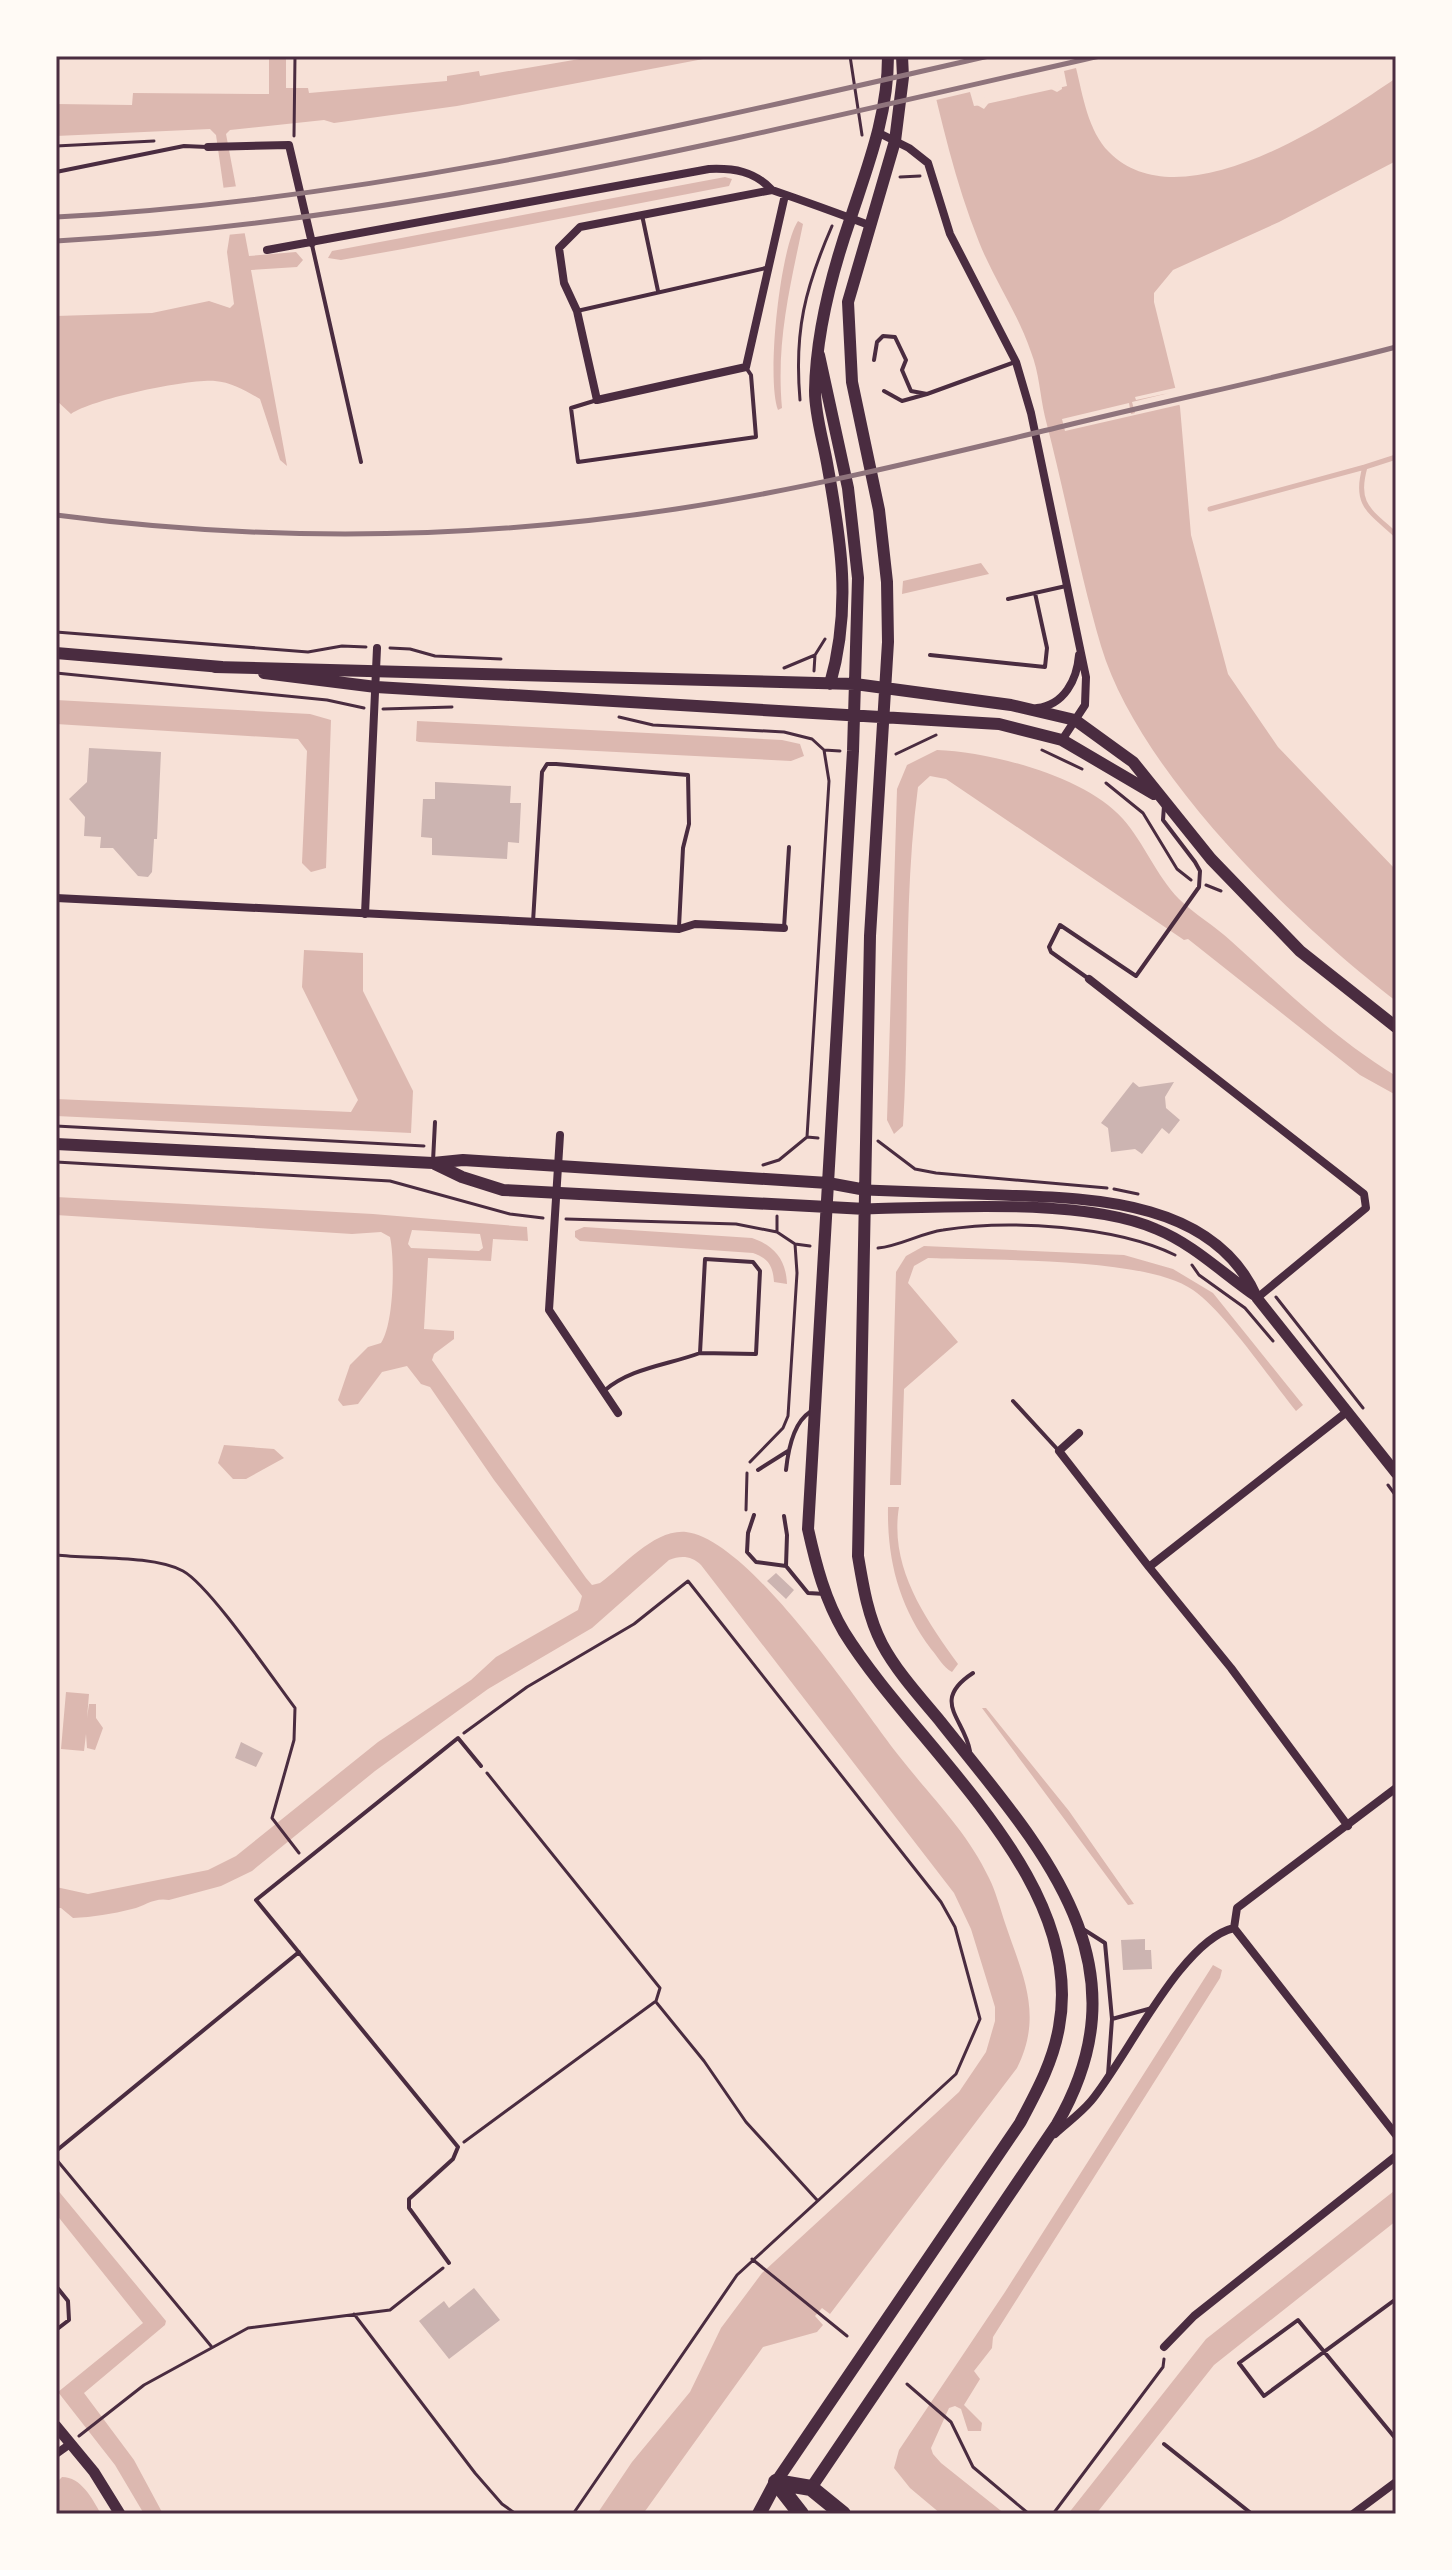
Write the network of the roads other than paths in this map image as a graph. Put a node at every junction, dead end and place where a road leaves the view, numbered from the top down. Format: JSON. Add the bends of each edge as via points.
{"nodes":[{"id":1,"x":888,"y":56,"type":"edge"},
{"id":2,"x":902,"y":56,"type":"edge"},
{"id":3,"x":879,"y":133,"type":"junction"},
{"id":4,"x":895,"y":141,"type":"junction"},
{"id":5,"x":211,"y":147,"type":"joint"},
{"id":6,"x":56,"y":172,"type":"edge"},
{"id":7,"x":772,"y":190,"type":"junction"},
{"id":8,"x":785,"y":195,"type":"junction"},
{"id":9,"x":642,"y":214,"type":"junction"},
{"id":10,"x":850,"y":218,"type":"junction"},
{"id":11,"x":869,"y":225,"type":"junction"},
{"id":12,"x":312,"y":243,"type":"junction"},
{"id":13,"x":267,"y":250,"type":"dead end"},
{"id":14,"x":766,"y":268,"type":"junction"},
{"id":15,"x":658,"y":291,"type":"junction"},
{"id":16,"x":577,"y":311,"type":"junction"},
{"id":17,"x":819,"y":355,"type":"junction"},
{"id":18,"x":874,"y":360,"type":"dead end"},
{"id":19,"x":1016,"y":362,"type":"junction"},
{"id":20,"x":746,"y":367,"type":"junction"},
{"id":21,"x":884,"y":391,"type":"dead end"},
{"id":22,"x":927,"y":394,"type":"junction"},
{"id":23,"x":597,"y":400,"type":"junction"},
{"id":24,"x":361,"y":462,"type":"dead end"},
{"id":25,"x":1066,"y":586,"type":"junction"},
{"id":26,"x":1035,"y":593,"type":"junction"},
{"id":27,"x":1008,"y":599,"type":"dead end"},
{"id":28,"x":377,"y":648,"type":"road end"},
{"id":29,"x":1079,"y":650,"type":"junction"},
{"id":30,"x":56,"y":653,"type":"edge"},
{"id":31,"x":930,"y":655,"type":"dead end"},
{"id":32,"x":215,"y":667,"type":"junction"},
{"id":33,"x":376,"y":670,"type":"junction"},
{"id":34,"x":830,"y":684,"type":"junction"},
{"id":35,"x":855,"y":684,"type":"junction"},
{"id":36,"x":376,"y":687,"type":"junction"},
{"id":37,"x":885,"y":687,"type":"junction"},
{"id":38,"x":1029,"y":709,"type":"junction"},
{"id":39,"x":855,"y":714,"type":"junction"},
{"id":40,"x":884,"y":716,"type":"junction"},
{"id":41,"x":1075,"y":720,"type":"junction"},
{"id":42,"x":1062,"y":740,"type":"junction"},
{"id":43,"x":1161,"y":799,"type":"junction"},
{"id":44,"x":789,"y":847,"type":"dead end"},
{"id":45,"x":56,"y":898,"type":"edge"},
{"id":46,"x":365,"y":914,"type":"junction"},
{"id":47,"x":533,"y":922,"type":"junction"},
{"id":48,"x":784,"y":928,"type":"joint"},
{"id":49,"x":679,"y":929,"type":"junction"},
{"id":50,"x":1089,"y":979,"type":"joint"},
{"id":51,"x":1396,"y":1027,"type":"edge"},
{"id":52,"x":435,"y":1122,"type":"dead end"},
{"id":53,"x":560,"y":1135,"type":"dead end"},
{"id":54,"x":56,"y":1144,"type":"edge"},
{"id":55,"x":433,"y":1163,"type":"junction"},
{"id":56,"x":560,"y":1167,"type":"junction"},
{"id":57,"x":828,"y":1183,"type":"junction"},
{"id":58,"x":866,"y":1190,"type":"junction"},
{"id":59,"x":556,"y":1194,"type":"junction"},
{"id":60,"x":826,"y":1206,"type":"junction"},
{"id":61,"x":866,"y":1209,"type":"junction"},
{"id":62,"x":1257,"y":1298,"type":"junction"},
{"id":63,"x":700,"y":1353,"type":"junction"},
{"id":64,"x":604,"y":1391,"type":"junction"},
{"id":65,"x":1013,"y":1401,"type":"dead end"},
{"id":66,"x":814,"y":1409,"type":"junction"},
{"id":67,"x":1348,"y":1411,"type":"junction"},
{"id":68,"x":618,"y":1413,"type":"dead end"},
{"id":69,"x":1079,"y":1433,"type":"dead end"},
{"id":70,"x":788,"y":1451,"type":"junction"},
{"id":71,"x":1059,"y":1451,"type":"junction"},
{"id":72,"x":758,"y":1470,"type":"dead end"},
{"id":73,"x":786,"y":1470,"type":"dead end"},
{"id":74,"x":1396,"y":1473,"type":"edge"},
{"id":75,"x":754,"y":1515,"type":"dead end"},
{"id":76,"x":784,"y":1516,"type":"dead end"},
{"id":77,"x":786,"y":1566,"type":"junction"},
{"id":78,"x":1149,"y":1567,"type":"junction"},
{"id":79,"x":826,"y":1594,"type":"junction"},
{"id":80,"x":973,"y":1673,"type":"dead end"},
{"id":81,"x":972,"y":1761,"type":"junction"},
{"id":82,"x":481,"y":1766,"type":"road end"},
{"id":83,"x":1396,"y":1788,"type":"edge"},
{"id":84,"x":1348,"y":1826,"type":"junction"},
{"id":85,"x":1081,"y":1927,"type":"junction"},
{"id":86,"x":1234,"y":1928,"type":"junction"},
{"id":87,"x":299,"y":1952,"type":"junction"},
{"id":88,"x":1156,"y":2007,"type":"junction"},
{"id":89,"x":1112,"y":2019,"type":"junction"},
{"id":90,"x":1108,"y":2078,"type":"junction"},
{"id":91,"x":1396,"y":2135,"type":"edge"},
{"id":92,"x":1045,"y":2143,"type":"junction"},
{"id":93,"x":56,"y":2151,"type":"edge"},
{"id":94,"x":1396,"y":2156,"type":"edge"},
{"id":95,"x":449,"y":2263,"type":"road end"},
{"id":96,"x":56,"y":2286,"type":"edge"},
{"id":97,"x":1396,"y":2299,"type":"edge"},
{"id":98,"x":56,"y":2330,"type":"edge"},
{"id":99,"x":1164,"y":2347,"type":"road end"},
{"id":100,"x":1324,"y":2351,"type":"junction"},
{"id":101,"x":56,"y":2426,"type":"edge"},
{"id":102,"x":1396,"y":2439,"type":"edge"},
{"id":103,"x":70,"y":2444,"type":"junction"},
{"id":104,"x":1164,"y":2444,"type":"dead end"},
{"id":105,"x":56,"y":2454,"type":"edge"},
{"id":106,"x":776,"y":2482,"type":"junction"},
{"id":107,"x":1396,"y":2482,"type":"edge"},
{"id":108,"x":811,"y":2488,"type":"junction"},
{"id":109,"x":798,"y":2513,"type":"edge"},
{"id":110,"x":120,"y":2514,"type":"edge"},
{"id":111,"x":759,"y":2514,"type":"edge"},
{"id":112,"x":843,"y":2514,"type":"edge"},
{"id":113,"x":1252,"y":2514,"type":"edge"},
{"id":114,"x":1353,"y":2514,"type":"edge"}],
"edges":[{"from":1,"to":3,"type":"main road"},
{"from":2,"to":4,"type":"main road"},
{"from":3,"to":4,"type":"street"},
{"from":3,"to":10,"type":"main road"},
{"from":4,"to":11,"type":"main road"},
{"from":4,"to":19,"type":"street","via":[[928,163],[950,234]]},
{"from":5,"to":6,"type":"lane","via":[[184,146]]},
{"from":5,"to":12,"type":"street","via":[[289,145]]},
{"from":7,"to":8,"type":"street"},
{"from":7,"to":9,"type":"street"},
{"from":7,"to":12,"type":"street","via":[[749,173],[709,169]]},
{"from":8,"to":10,"type":"street"},
{"from":8,"to":14,"type":"street"},
{"from":9,"to":15,"type":"lane"},
{"from":9,"to":16,"type":"street","via":[[580,227],[559,248],[564,283]]},
{"from":10,"to":11,"type":"street"},
{"from":10,"to":17,"type":"main road","via":[[824,308]]},
{"from":11,"to":37,"type":"main road","via":[[848,302],[849,357],[886,552]]},
{"from":12,"to":13,"type":"street"},
{"from":12,"to":24,"type":"lane"},
{"from":14,"to":15,"type":"lane"},
{"from":14,"to":20,"type":"street"},
{"from":15,"to":16,"type":"lane"},
{"from":16,"to":23,"type":"street"},
{"from":17,"to":34,"type":"main road","via":[[815,393],[840,539],[844,607],[842,641]]},
{"from":17,"to":35,"type":"main road","via":[[856,548]]},
{"from":18,"to":22,"type":"lane","via":[[877,342],[883,336],[895,337],[906,360],[902,370],[907,384],[911,391]]},
{"from":19,"to":22,"type":"lane"},
{"from":19,"to":25,"type":"street"},
{"from":20,"to":23,"type":"street"},
{"from":20,"to":23,"type":"lane","via":[[756,437],[578,462],[571,408]]},
{"from":21,"to":22,"type":"lane","via":[[902,401]]},
{"from":25,"to":26,"type":"lane"},
{"from":25,"to":29,"type":"street"},
{"from":26,"to":27,"type":"lane"},
{"from":26,"to":31,"type":"lane","via":[[1047,648],[1045,667]]},
{"from":28,"to":33,"type":"street"},
{"from":29,"to":38,"type":"street","via":[[1071,686],[1060,699]]},
{"from":29,"to":41,"type":"street","via":[[1087,696]]},
{"from":30,"to":32,"type":"main road"},
{"from":32,"to":33,"type":"main road"},
{"from":32,"to":36,"type":"main road"},
{"from":33,"to":34,"type":"main road"},
{"from":33,"to":36,"type":"street"},
{"from":34,"to":35,"type":"main road"},
{"from":35,"to":37,"type":"main road"},
{"from":35,"to":39,"type":"main road"},
{"from":36,"to":39,"type":"main road"},
{"from":36,"to":46,"type":"street"},
{"from":37,"to":38,"type":"main road"},
{"from":37,"to":40,"type":"main road"},
{"from":38,"to":41,"type":"main road"},
{"from":39,"to":40,"type":"main road"},
{"from":39,"to":57,"type":"main road"},
{"from":40,"to":42,"type":"main road","via":[[999,724]]},
{"from":40,"to":58,"type":"main road","via":[[870,936]]},
{"from":41,"to":42,"type":"street"},
{"from":41,"to":43,"type":"main road","via":[[1133,762]]},
{"from":42,"to":43,"type":"main road"},
{"from":43,"to":50,"type":"lane","via":[[1163,820],[1195,862],[1195,896],[1136,976],[1060,925],[1051,952]]},
{"from":43,"to":51,"type":"main road","via":[[1290,941]]},
{"from":44,"to":48,"type":"lane"},
{"from":45,"to":46,"type":"street"},
{"from":46,"to":47,"type":"street"},
{"from":47,"to":49,"type":"street"},
{"from":47,"to":49,"type":"lane","via":[[542,772],[547,764],[556,764],[688,775]]},
{"from":48,"to":49,"type":"street","via":[[695,924]]},
{"from":50,"to":62,"type":"street","via":[[1364,1194],[1366,1208]]},
{"from":52,"to":55,"type":"lane"},
{"from":53,"to":56,"type":"street"},
{"from":54,"to":55,"type":"main road"},
{"from":55,"to":56,"type":"main road"},
{"from":55,"to":59,"type":"main road","via":[[488,1187]]},
{"from":56,"to":57,"type":"main road"},
{"from":56,"to":59,"type":"street"},
{"from":57,"to":58,"type":"main road"},
{"from":57,"to":60,"type":"main road"},
{"from":58,"to":61,"type":"main road"},
{"from":58,"to":62,"type":"street","via":[[1117,1201],[1161,1214],[1199,1234],[1247,1273]]},
{"from":59,"to":60,"type":"main road"},
{"from":59,"to":64,"type":"street","via":[[549,1310]]},
{"from":60,"to":61,"type":"main road"},
{"from":60,"to":66,"type":"main road"},
{"from":61,"to":62,"type":"street","via":[[1110,1214],[1191,1246]]},
{"from":61,"to":81,"type":"main road","via":[[858,1556],[863,1589],[882,1644]]},
{"from":62,"to":67,"type":"street"},
{"from":63,"to":63,"type":"lane","via":[[705,1259],[753,1262],[760,1271],[756,1354]]},
{"from":63,"to":64,"type":"lane","via":[[622,1375]]},
{"from":64,"to":68,"type":"street"},
{"from":65,"to":71,"type":"lane"},
{"from":66,"to":70,"type":"lane","via":[[802,1417]]},
{"from":66,"to":79,"type":"main road","via":[[808,1529]]},
{"from":67,"to":74,"type":"street"},
{"from":67,"to":78,"type":"street"},
{"from":69,"to":71,"type":"street"},
{"from":70,"to":72,"type":"lane"},
{"from":70,"to":73,"type":"lane"},
{"from":71,"to":78,"type":"street"},
{"from":75,"to":77,"type":"lane","via":[[747,1552],[763,1564]]},
{"from":76,"to":77,"type":"lane"},
{"from":77,"to":79,"type":"lane","via":[[808,1593]]},
{"from":78,"to":84,"type":"street"},
{"from":79,"to":106,"type":"main road","via":[[850,1640],[974,1799],[1042,1899],[1054,1931],[1061,1977],[1060,2025],[1047,2073],[1020,2123]]},
{"from":80,"to":81,"type":"lane","via":[[953,1691],[951,1701]]},
{"from":81,"to":85,"type":"main road","via":[[1039,1850]]},
{"from":82,"to":87,"type":"lane","via":[[458,1738],[256,1900]]},
{"from":83,"to":84,"type":"street"},
{"from":84,"to":86,"type":"street","via":[[1237,1908]]},
{"from":85,"to":89,"type":"lane","via":[[1105,1943]]},
{"from":85,"to":92,"type":"main road","via":[[1091,1983],[1087,2047],[1074,2091]]},
{"from":86,"to":88,"type":"street","via":[[1208,1940],[1184,1964]]},
{"from":86,"to":91,"type":"street"},
{"from":87,"to":93,"type":"lane"},
{"from":87,"to":95,"type":"lane","via":[[458,2147],[453,2159],[409,2199],[409,2208]]},
{"from":88,"to":89,"type":"lane"},
{"from":88,"to":90,"type":"street"},
{"from":89,"to":90,"type":"lane"},
{"from":90,"to":92,"type":"street"},
{"from":92,"to":108,"type":"main road"},
{"from":94,"to":99,"type":"street","via":[[1194,2316]]},
{"from":96,"to":98,"type":"lane","via":[[68,2301],[69,2320]]},
{"from":97,"to":100,"type":"lane"},
{"from":100,"to":100,"type":"lane","via":[[1298,2320],[1239,2363],[1264,2396]]},
{"from":100,"to":102,"type":"lane"},
{"from":101,"to":103,"type":"street"},
{"from":103,"to":105,"type":"street"},
{"from":103,"to":110,"type":"street"},
{"from":104,"to":113,"type":"lane"},
{"from":106,"to":108,"type":"highway"},
{"from":106,"to":109,"type":"highway"},
{"from":106,"to":111,"type":"main road"},
{"from":107,"to":114,"type":"street"},
{"from":108,"to":109,"type":"main road"},
{"from":108,"to":112,"type":"highway"}]}
